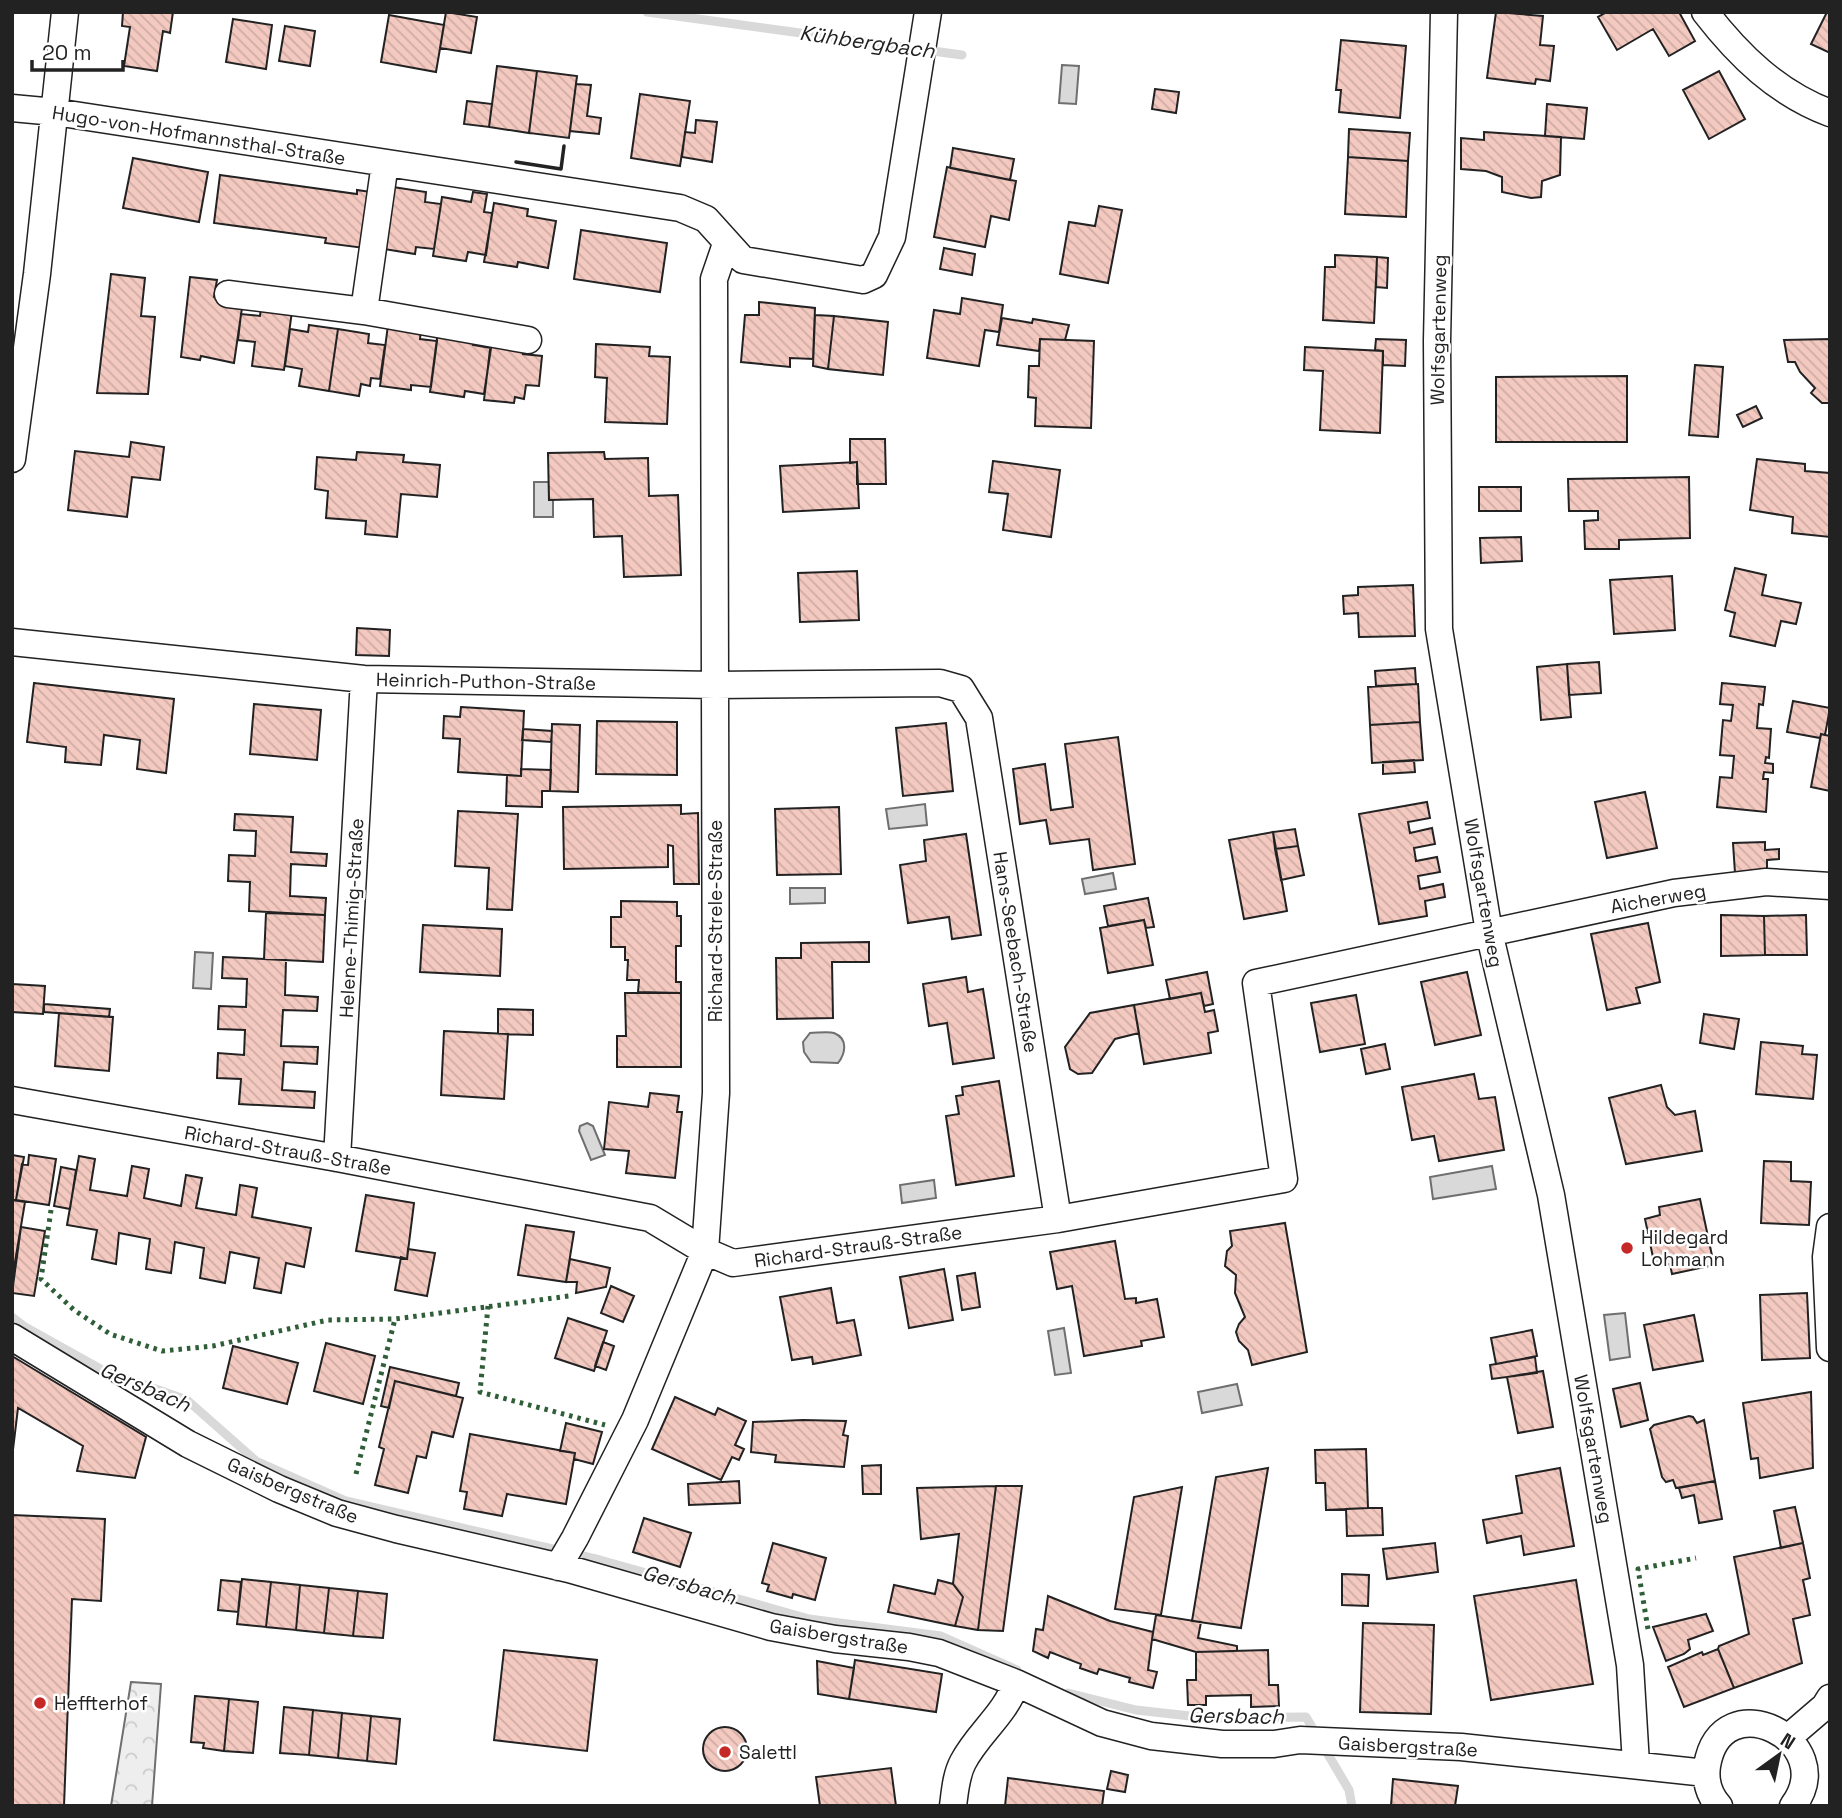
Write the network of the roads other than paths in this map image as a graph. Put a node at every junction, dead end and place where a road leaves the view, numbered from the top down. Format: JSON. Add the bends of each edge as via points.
{"nodes":[{"id":1,"x":65,"y":12,"type":"edge"},
{"id":2,"x":1444,"y":12,"type":"edge"},
{"id":3,"x":1705,"y":12,"type":"edge"},
{"id":4,"x":926,"y":22,"type":"edge"},
{"id":5,"x":12,"y":108,"type":"edge"},
{"id":6,"x":55,"y":112,"type":"junction"},
{"id":7,"x":1830,"y":113,"type":"edge"},
{"id":8,"x":386,"y":163,"type":"junction"},
{"id":9,"x":726,"y":244,"type":"junction"},
{"id":10,"x":228,"y":294,"type":"dead end"},
{"id":11,"x":364,"y":311,"type":"junction"},
{"id":12,"x":528,"y":340,"type":"dead end"},
{"id":13,"x":12,"y":459,"type":"edge"},
{"id":14,"x":12,"y":642,"type":"edge"},
{"id":15,"x":364,"y":679,"type":"junction"},
{"id":16,"x":715,"y":685,"type":"junction"},
{"id":17,"x":961,"y":689,"type":"joint"},
{"id":18,"x":1830,"y":886,"type":"edge"},
{"id":19,"x":1489,"y":932,"type":"junction"},
{"id":20,"x":12,"y":1100,"type":"edge"},
{"id":21,"x":337,"y":1158,"type":"junction"},
{"id":22,"x":1058,"y":1219,"type":"junction"},
{"id":23,"x":1830,"y":1227,"type":"edge"},
{"id":24,"x":705,"y":1251,"type":"junction"},
{"id":25,"x":12,"y":1337,"type":"edge"},
{"id":26,"x":1830,"y":1348,"type":"edge"},
{"id":27,"x":558,"y":1567,"type":"junction"},
{"id":28,"x":1016,"y":1684,"type":"junction"},
{"id":29,"x":1830,"y":1698,"type":"edge"},
{"id":30,"x":1790,"y":1736,"type":"junction"},
{"id":31,"x":1636,"y":1764,"type":"junction"},
{"id":32,"x":1706,"y":1773,"type":"junction"},
{"id":33,"x":953,"y":1806,"type":"edge"},
{"id":34,"x":1719,"y":1806,"type":"edge"},
{"id":35,"x":1793,"y":1806,"type":"edge"}],
"edges":[{"from":1,"to":6,"type":"street"},
{"from":2,"to":19,"type":"street","name":"Wolfsgartenweg","via":[[1436,353],[1438,629]]},
{"from":3,"to":7,"type":"street","via":[[1754,68],[1784,92]]},
{"from":4,"to":9,"type":"street","name":"Hugo-von-Hofmannsthal-Straße","via":[[891,237],[874,275],[863,280],[743,260]]},
{"from":5,"to":6,"type":"street","name":"Hugo-von-Hofmannsthal-Straße"},
{"from":6,"to":8,"type":"street","name":"Hugo-von-Hofmannsthal-Straße"},
{"from":6,"to":13,"type":"street"},
{"from":8,"to":9,"type":"street","name":"Hugo-von-Hofmannsthal-Straße","via":[[680,208],[706,219]]},
{"from":8,"to":11,"type":"street"},
{"from":9,"to":16,"type":"street","name":"Richard-Strele-Straße","via":[[714,279]]},
{"from":10,"to":11,"type":"street"},
{"from":11,"to":12,"type":"street"},
{"from":14,"to":15,"type":"street","name":"Heinrich-Puthon-Straße"},
{"from":15,"to":16,"type":"street","name":"Heinrich-Puthon-Straße"},
{"from":15,"to":21,"type":"street","name":"Helene-Thimig-Straße"},
{"from":16,"to":17,"type":"street","name":"Heinrich-Puthon-Straße","via":[[940,683]]},
{"from":16,"to":24,"type":"street","name":"Richard-Strele-Straße","via":[[716,1093]]},
{"from":17,"to":22,"type":"street","name":"Hans-Seebach-Straße","via":[[979,718]]},
{"from":18,"to":19,"type":"street","name":"Aicherweg","via":[[1766,882],[1674,893]]},
{"from":19,"to":22,"type":"street","name":"Richard-Strauß-Straße","via":[[1255,983],[1284,1179]]},
{"from":19,"to":31,"type":"street","name":"Wolfsgartenweg","via":[[1551,1195],[1630,1665]]},
{"from":20,"to":21,"type":"street","name":"Richard-Strauß-Straße"},
{"from":21,"to":24,"type":"street","name":"Richard-Strauß-Straße","via":[[650,1219]]},
{"from":22,"to":24,"type":"street","name":"Richard-Strauß-Straße","via":[[733,1263]]},
{"from":23,"to":26,"type":"street","via":[[1826,1257]]},
{"from":24,"to":27,"type":"street","name":"Richard-Strele-Straße","via":[[635,1420]]},
{"from":25,"to":27,"type":"street","name":"Gaisbergstraße","via":[[188,1444],[290,1494],[337,1513]]},
{"from":27,"to":28,"type":"street","name":"Gaisbergstraße","via":[[771,1627],[939,1653]]},
{"from":28,"to":31,"type":"street","name":"Gaisbergstraße","via":[[1102,1723],[1151,1736],[1222,1744],[1300,1740],[1461,1747]]},
{"from":28,"to":33,"type":"street","via":[[1010,1702],[963,1762]]},
{"from":29,"to":30,"type":"street"},
{"from":30,"to":32,"type":"street","via":[[1760,1723],[1736,1727],[1716,1742]]},
{"from":30,"to":35,"type":"street","via":[[1805,1761],[1806,1776]]},
{"from":31,"to":32,"type":"street","name":"Gaisbergstraße"},
{"from":32,"to":34,"type":"street"}]}
